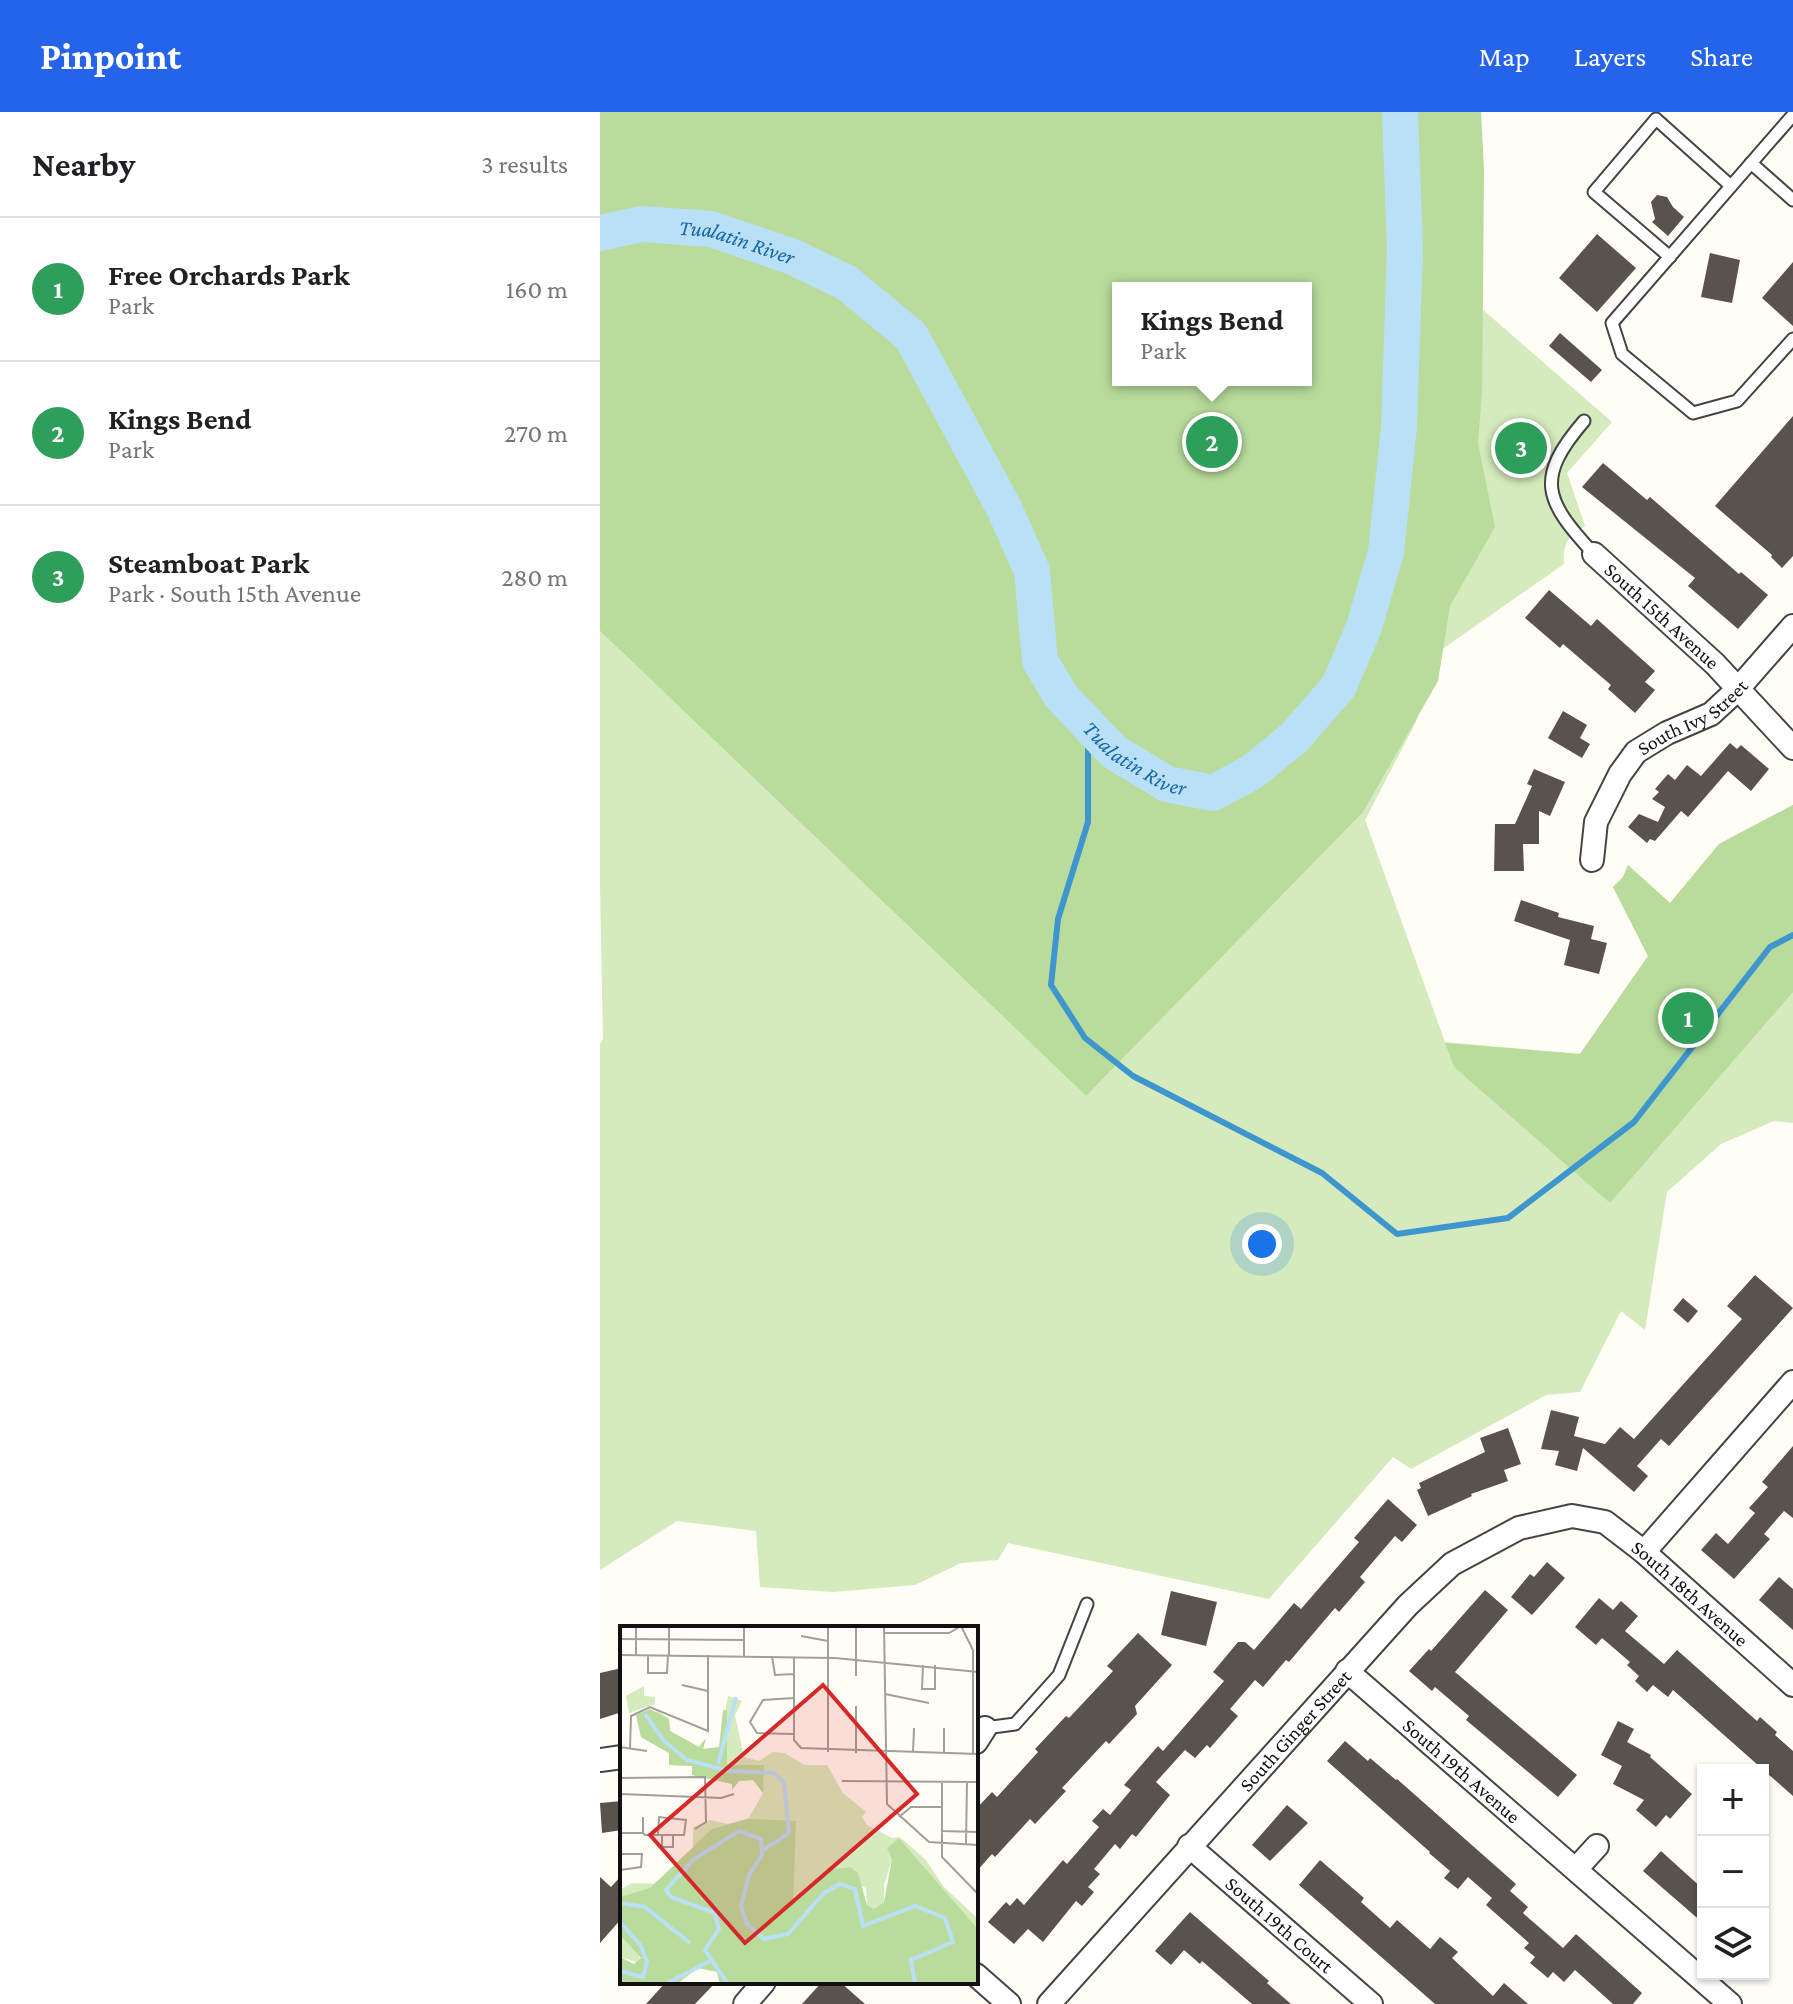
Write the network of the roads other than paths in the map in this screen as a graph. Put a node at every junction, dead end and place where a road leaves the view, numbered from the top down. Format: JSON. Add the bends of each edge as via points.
{"nodes":[{"id":1,"x":1793,"y":115,"type":"edge"},
{"id":2,"x":1751,"y":163,"type":"junction"},
{"id":3,"x":1731,"y":186,"type":"junction"},
{"id":4,"x":1793,"y":200,"type":"edge"},
{"id":5,"x":1670,"y":257,"type":"junction"},
{"id":6,"x":1793,"y":339,"type":"edge"},
{"id":7,"x":1584,"y":421,"type":"dead end"},
{"id":8,"x":1594,"y":554,"type":"joint"},
{"id":9,"x":1793,"y":626,"type":"edge"},
{"id":10,"x":1737,"y":690,"type":"junction"},
{"id":11,"x":1793,"y":748,"type":"edge"},
{"id":12,"x":1592,"y":860,"type":"dead end"},
{"id":13,"x":1793,"y":1382,"type":"edge"},
{"id":14,"x":1579,"y":1517,"type":"joint"},
{"id":15,"x":1644,"y":1552,"type":"junction"},
{"id":16,"x":1087,"y":1604,"type":"dead end"},
{"id":17,"x":1347,"y":1671,"type":"junction"},
{"id":18,"x":1793,"y":1685,"type":"edge"},
{"id":19,"x":981,"y":1735,"type":"edge"},
{"id":20,"x":620,"y":1757,"type":"edge"},
{"id":21,"x":600,"y":1760,"type":"edge"},
{"id":22,"x":1189,"y":1846,"type":"junction"},
{"id":23,"x":1597,"y":1846,"type":"dead end"},
{"id":24,"x":1576,"y":1869,"type":"junction"},
{"id":25,"x":978,"y":1977,"type":"edge"},
{"id":26,"x":762,"y":1984,"type":"edge"},
{"id":27,"x":745,"y":2004,"type":"edge"},
{"id":28,"x":1009,"y":2004,"type":"edge"},
{"id":29,"x":1049,"y":2004,"type":"edge"},
{"id":30,"x":1371,"y":2004,"type":"edge"},
{"id":31,"x":1730,"y":2004,"type":"edge"}],
"edges":[{"from":1,"to":2,"type":"lane"},
{"from":2,"to":3,"type":"lane"},
{"from":2,"to":4,"type":"lane"},
{"from":3,"to":5,"type":"lane"},
{"from":3,"to":5,"type":"lane","via":[[1656,119],[1594,192]]},
{"from":5,"to":6,"type":"lane","via":[[1612,323],[1622,354],[1693,413],[1737,401]]},
{"from":7,"to":8,"type":"lane","via":[[1562,446],[1551,479],[1557,507]]},
{"from":8,"to":10,"type":"street","name":"South 15th Avenue"},
{"from":9,"to":10,"type":"street","name":"South Ivy Street"},
{"from":10,"to":11,"type":"street","name":"South 15th Avenue"},
{"from":10,"to":12,"type":"street","name":"South Ivy Street","via":[[1711,714],[1636,752],[1596,822]]},
{"from":13,"to":15,"type":"street"},
{"from":14,"to":15,"type":"street","name":"South 18th Avenue","via":[[1605,1522]]},
{"from":14,"to":17,"type":"street","name":"South Ginger Street","via":[[1519,1528],[1452,1564]]},
{"from":15,"to":18,"type":"street","name":"South 18th Avenue"},
{"from":16,"to":19,"type":"lane","via":[[1054,1682],[1015,1724]]},
{"from":17,"to":22,"type":"street","name":"South Ginger Street"},
{"from":17,"to":24,"type":"street","name":"South 19th Avenue"},
{"from":20,"to":21,"type":"street"},
{"from":22,"to":29,"type":"street","name":"South Ginger Street"},
{"from":22,"to":30,"type":"street","name":"South 19th Court"},
{"from":23,"to":24,"type":"street"},
{"from":24,"to":31,"type":"street","name":"South 19th Avenue"},
{"from":25,"to":28,"type":"street"},
{"from":26,"to":27,"type":"street"}]}
